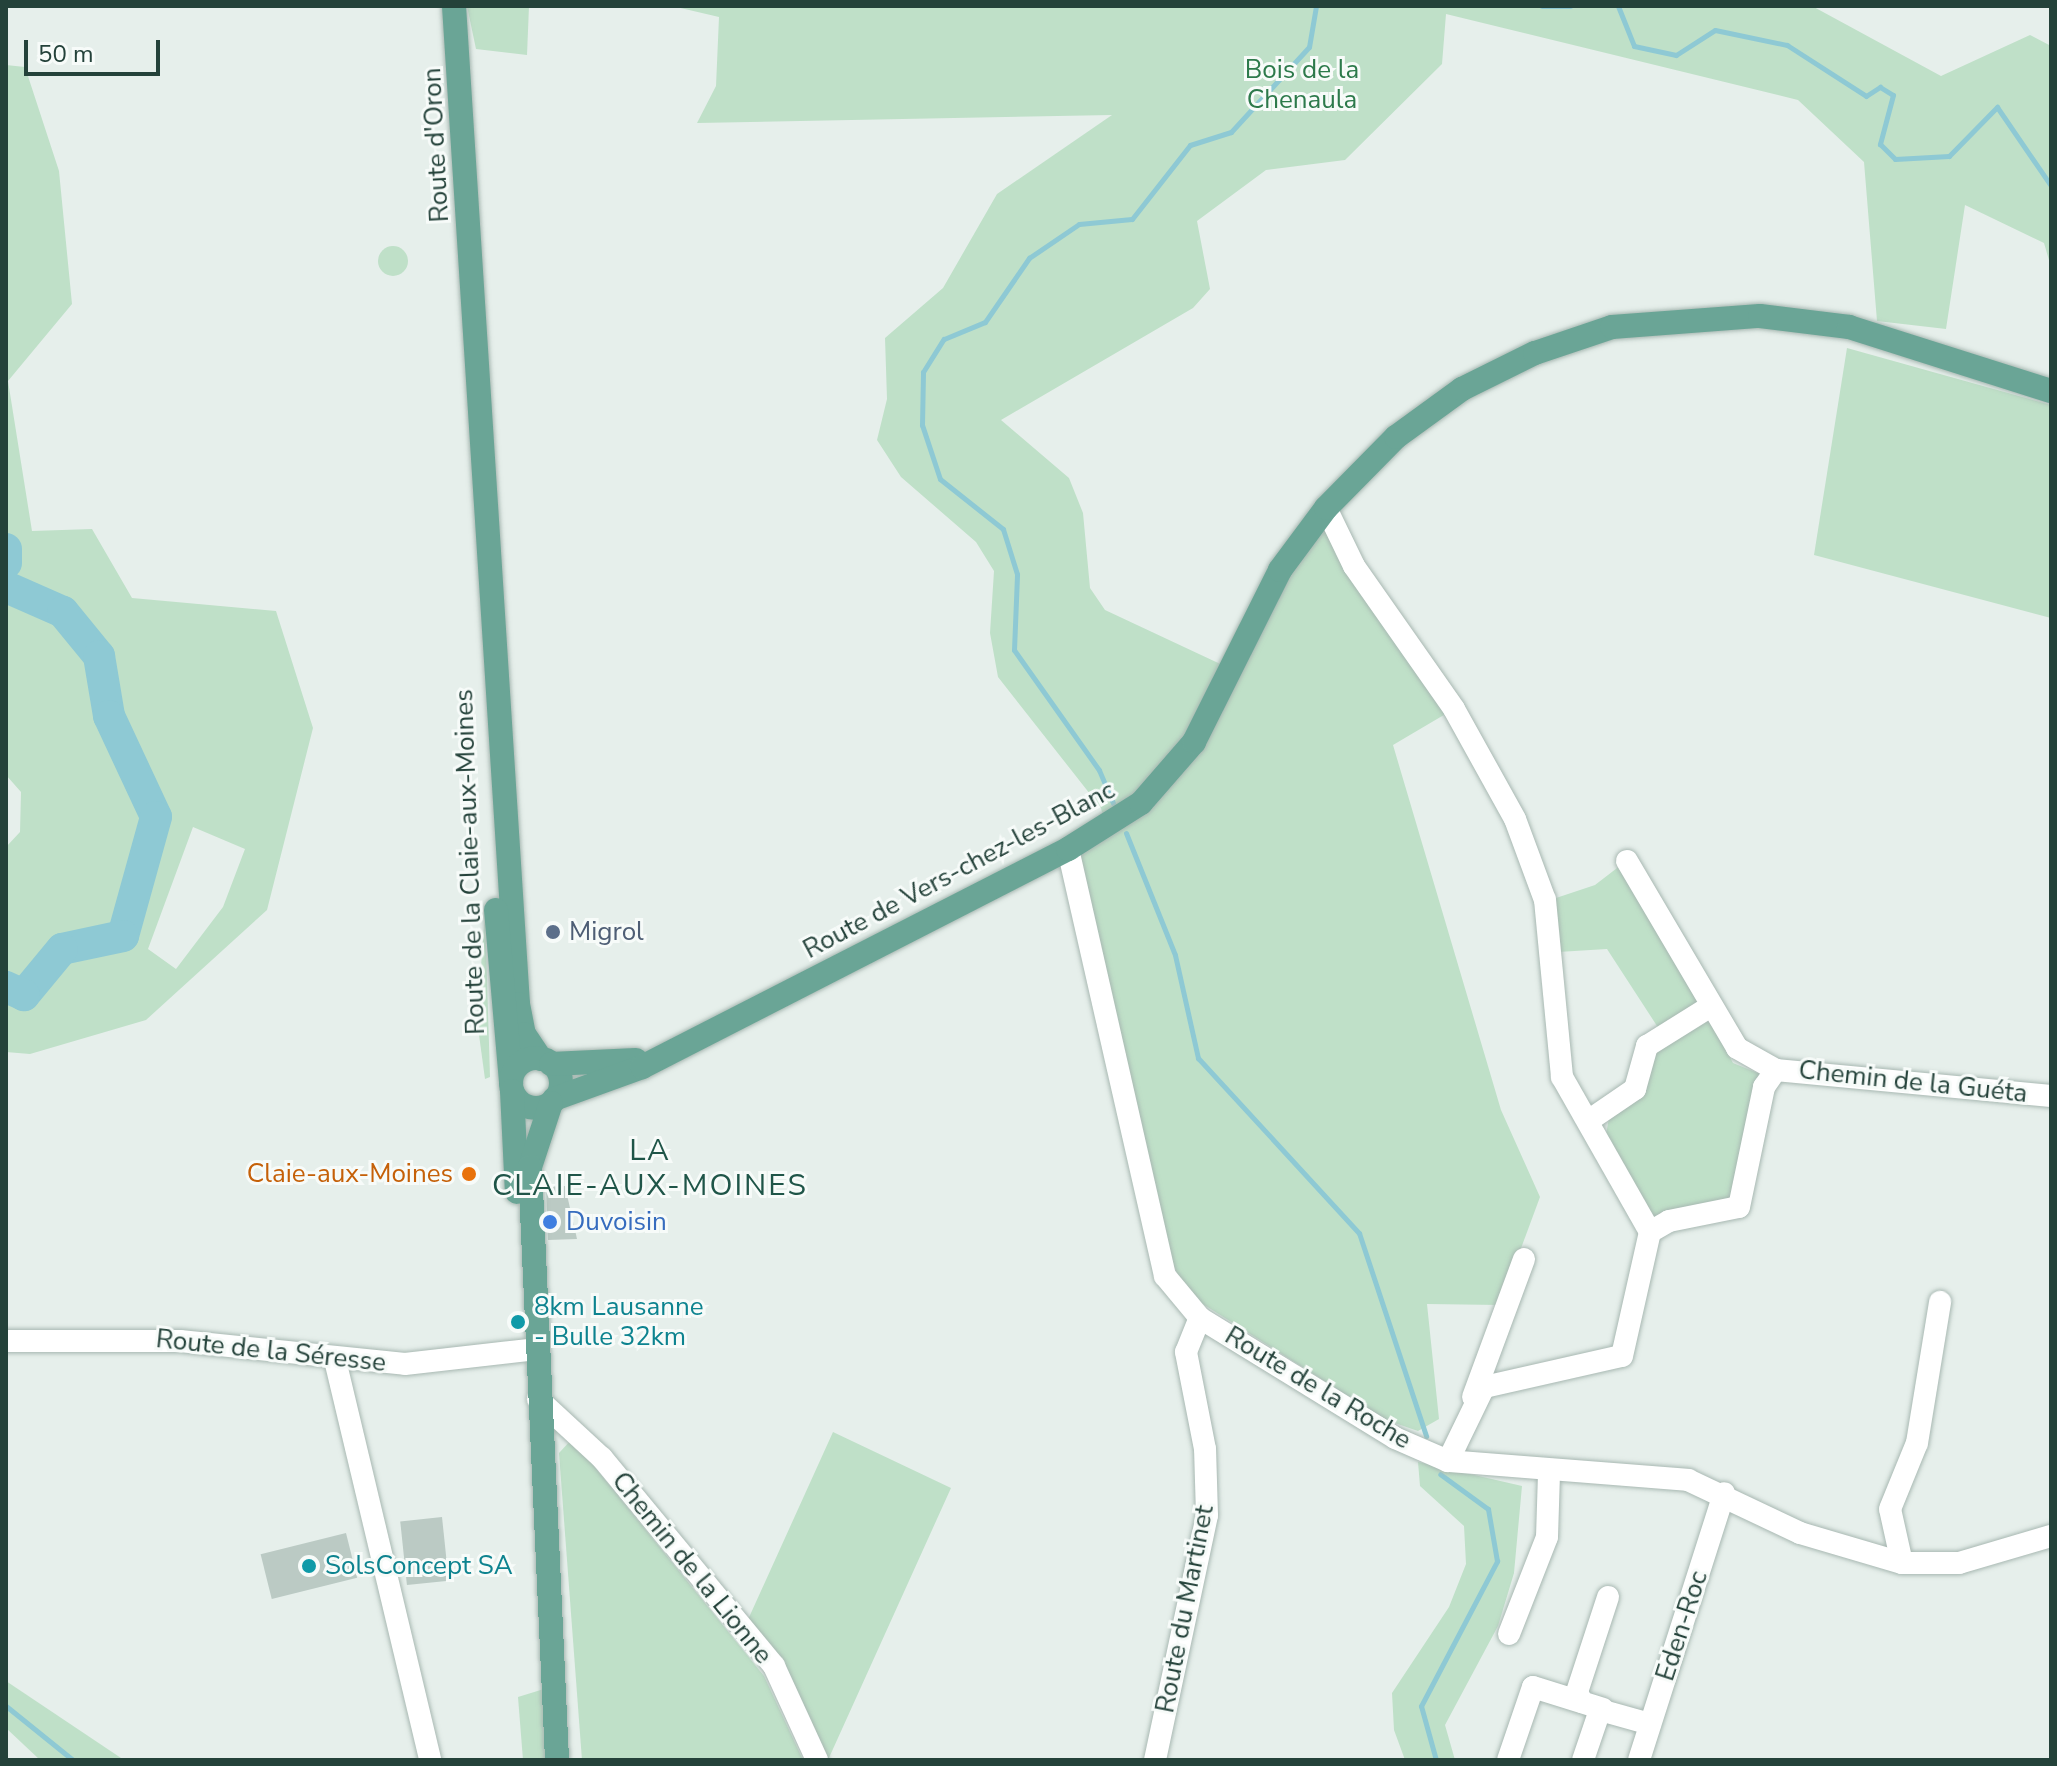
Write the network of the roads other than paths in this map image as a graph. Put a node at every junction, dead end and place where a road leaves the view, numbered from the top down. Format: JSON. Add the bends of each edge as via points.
{"nodes":[{"id":1,"x":454,"y":6,"type":"edge"},
{"id":2,"x":471,"y":282,"type":"joint"},
{"id":3,"x":2051,"y":391,"type":"edge"},
{"id":4,"x":1326,"y":508,"type":"junction"},
{"id":5,"x":491,"y":639,"type":"junction"},
{"id":6,"x":1068,"y":849,"type":"junction"},
{"id":7,"x":1627,"y":861,"type":"dead end"},
{"id":8,"x":1711,"y":1006,"type":"junction"},
{"id":9,"x":681,"y":1046,"type":"junction"},
{"id":10,"x":546,"y":1062,"type":"junction"},
{"id":11,"x":1776,"y":1070,"type":"junction"},
{"id":12,"x":511,"y":1087,"type":"junction"},
{"id":13,"x":2051,"y":1096,"type":"edge"},
{"id":14,"x":553,"y":1101,"type":"junction"},
{"id":15,"x":1588,"y":1121,"type":"junction"},
{"id":16,"x":1650,"y":1232,"type":"junction"},
{"id":17,"x":1524,"y":1259,"type":"dead end"},
{"id":18,"x":532,"y":1284,"type":"junction"},
{"id":19,"x":1940,"y":1302,"type":"dead end"},
{"id":20,"x":1200,"y":1318,"type":"junction"},
{"id":21,"x":6,"y":1341,"type":"edge"},
{"id":22,"x":536,"y":1349,"type":"junction"},
{"id":23,"x":335,"y":1360,"type":"junction"},
{"id":24,"x":1473,"y":1397,"type":"junction"},
{"id":25,"x":538,"y":1399,"type":"junction"},
{"id":26,"x":1448,"y":1461,"type":"junction"},
{"id":27,"x":1549,"y":1472,"type":"junction"},
{"id":28,"x":1724,"y":1493,"type":"junction"},
{"id":29,"x":2051,"y":1536,"type":"edge"},
{"id":30,"x":1902,"y":1563,"type":"junction"},
{"id":31,"x":1608,"y":1597,"type":"dead end"},
{"id":32,"x":1509,"y":1634,"type":"dead end"},
{"id":33,"x":1593,"y":1705,"type":"junction"},
{"id":34,"x":1650,"y":1724,"type":"junction"},
{"id":35,"x":430,"y":1760,"type":"edge"},
{"id":36,"x":557,"y":1760,"type":"edge"},
{"id":37,"x":817,"y":1760,"type":"edge"},
{"id":38,"x":1155,"y":1760,"type":"edge"},
{"id":39,"x":1508,"y":1760,"type":"edge"},
{"id":40,"x":1583,"y":1760,"type":"edge"},
{"id":41,"x":1639,"y":1760,"type":"edge"}],
"edges":[{"from":1,"to":2,"type":"main road","name":"Route d'Oron"},
{"from":2,"to":5,"type":"main road","name":"Route de la Claie-aux-Moines"},
{"from":3,"to":4,"type":"main road","name":"Route de Vers-chez-les-Blanc","via":[[1849,327],[1760,316],[1612,327],[1535,353],[1462,389],[1396,437]]},
{"from":4,"to":6,"type":"main road","name":"Route de Vers-chez-les-Blanc","via":[[1280,570],[1194,742],[1141,803]]},
{"from":4,"to":15,"type":"street","via":[[1354,566],[1454,709],[1515,819],[1545,900],[1562,1077]]},
{"from":5,"to":10,"type":"main road","name":"Route de la Claie-aux-Moines","via":[[518,1004],[524,1034]]},
{"from":5,"to":12,"type":"main road","name":"Route de la Claie-aux-Moines","via":[[497,944]]},
{"from":6,"to":9,"type":"main road","name":"Route de Vers-chez-les-Blanc"},
{"from":6,"to":20,"type":"street","name":"Route de la Roche","via":[[1165,1276]]},
{"from":7,"to":8,"type":"street","name":"Chemin de la Guéta"},
{"from":8,"to":11,"type":"street","name":"Chemin de la Guéta","via":[[1737,1048]]},
{"from":8,"to":15,"type":"street","via":[[1647,1046],[1635,1089]]},
{"from":9,"to":10,"type":"main road","name":"Route de Vers-chez-les-Blanc","via":[[612,1064]]},
{"from":9,"to":14,"type":"main road","name":"Route de Vers-chez-les-Blanc","via":[[591,1091]]},
{"from":10,"to":12,"type":"main road","via":[[520,1064]]},
{"from":10,"to":14,"type":"main road","via":[[560,1082]]},
{"from":11,"to":13,"type":"street","name":"Chemin de la Guéta"},
{"from":11,"to":16,"type":"street","name":"Chemin de la Guéta","via":[[1764,1087],[1739,1207],[1669,1221]]},
{"from":12,"to":14,"type":"main road","via":[[528,1107]]},
{"from":12,"to":18,"type":"main road","name":"Route de la Claie-aux-Moines","via":[[515,1179]]},
{"from":14,"to":18,"type":"main road","name":"Route de la Claie-aux-Moines","via":[[531,1154]]},
{"from":15,"to":16,"type":"street"},
{"from":16,"to":24,"type":"street","via":[[1622,1356],[1495,1381]]},
{"from":17,"to":24,"type":"street"},
{"from":18,"to":22,"type":"main road","name":"Route de la Claie-aux-Moines"},
{"from":19,"to":30,"type":"street","via":[[1917,1443],[1890,1509]]},
{"from":20,"to":26,"type":"street","name":"Route de la Roche","via":[[1395,1438]]},
{"from":20,"to":38,"type":"street","name":"Route du Martinet","via":[[1186,1352],[1205,1449],[1207,1515]]},
{"from":21,"to":23,"type":"street","name":"Route de la Séresse","via":[[180,1341]]},
{"from":22,"to":23,"type":"street","name":"Route de la Séresse","via":[[451,1363]]},
{"from":22,"to":25,"type":"main road","name":"Route de la Claie-aux-Moines"},
{"from":23,"to":35,"type":"street"},
{"from":24,"to":26,"type":"street"},
{"from":25,"to":36,"type":"main road","name":"Route de la Claie-aux-Moines"},
{"from":25,"to":37,"type":"street","name":"Chemin de la Lionne","via":[[602,1458],[774,1666]]},
{"from":26,"to":27,"type":"street","name":"Route de la Roche"},
{"from":27,"to":28,"type":"street","name":"Route de la Roche","via":[[1655,1474]]},
{"from":27,"to":32,"type":"street","via":[[1547,1537]]},
{"from":28,"to":30,"type":"street","name":"Route de la Roche","via":[[1800,1533]]},
{"from":28,"to":34,"type":"street","name":"Eden-Roc"},
{"from":29,"to":30,"type":"street","name":"Route de la Roche","via":[[1959,1563]]},
{"from":31,"to":33,"type":"street","via":[[1577,1692]]},
{"from":33,"to":34,"type":"street"},
{"from":33,"to":39,"type":"street","via":[[1533,1687]]},
{"from":33,"to":40,"type":"street"},
{"from":34,"to":41,"type":"street","name":"Eden-Roc"}]}
